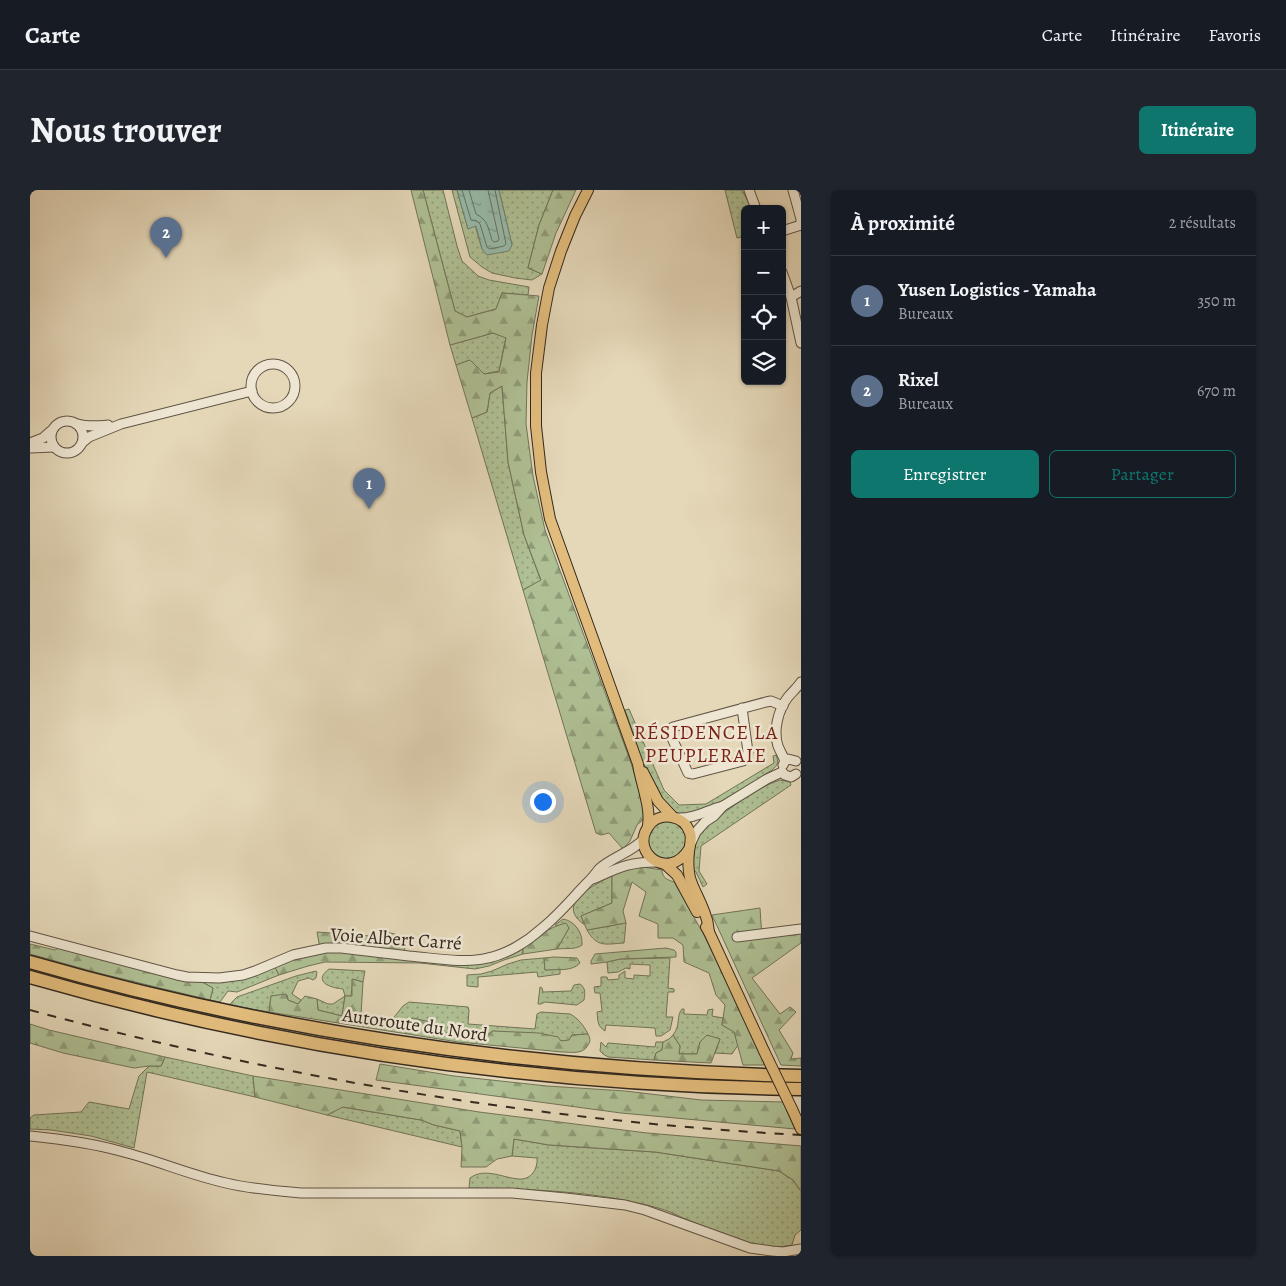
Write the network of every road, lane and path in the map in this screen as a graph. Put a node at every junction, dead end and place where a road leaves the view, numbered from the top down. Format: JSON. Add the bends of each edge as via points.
{"nodes":[{"id":1,"x":588,"y":190,"type":"edge"},
{"id":2,"x":749,"y":190,"type":"edge"},
{"id":3,"x":793,"y":190,"type":"edge"},
{"id":4,"x":755,"y":205,"type":"edge"},
{"id":5,"x":801,"y":225,"type":"edge"},
{"id":6,"x":786,"y":230,"type":"edge"},
{"id":7,"x":786,"y":284,"type":"edge"},
{"id":8,"x":801,"y":291,"type":"edge"},
{"id":9,"x":790,"y":297,"type":"junction"},
{"id":10,"x":801,"y":343,"type":"edge"},
{"id":11,"x":252,"y":391,"type":"junction"},
{"id":12,"x":78,"y":424,"type":"junction"},
{"id":13,"x":121,"y":424,"type":"junction"},
{"id":14,"x":51,"y":431,"type":"junction"},
{"id":15,"x":82,"y":442,"type":"junction"},
{"id":16,"x":30,"y":443,"type":"edge"},
{"id":17,"x":30,"y":448,"type":"edge"},
{"id":18,"x":54,"y":448,"type":"junction"},
{"id":19,"x":801,"y":682,"type":"edge"},
{"id":20,"x":783,"y":706,"type":"junction"},
{"id":21,"x":742,"y":708,"type":"junction"},
{"id":22,"x":798,"y":758,"type":"edge"},
{"id":23,"x":785,"y":760,"type":"junction"},
{"id":24,"x":638,"y":764,"type":"junction"},
{"id":25,"x":782,"y":772,"type":"junction"},
{"id":26,"x":798,"y":777,"type":"edge"},
{"id":27,"x":723,"y":806,"type":"junction"},
{"id":28,"x":674,"y":817,"type":"junction"},
{"id":29,"x":648,"y":825,"type":"junction"},
{"id":30,"x":643,"y":840,"type":"junction"},
{"id":31,"x":690,"y":846,"type":"junction"},
{"id":32,"x":661,"y":863,"type":"junction"},
{"id":33,"x":590,"y":880,"type":"junction"},
{"id":34,"x":801,"y":929,"type":"edge"},
{"id":35,"x":709,"y":932,"type":"junction"},
{"id":36,"x":30,"y":936,"type":"edge"},
{"id":37,"x":737,"y":937,"type":"dead end"},
{"id":38,"x":30,"y":962,"type":"edge"},
{"id":39,"x":30,"y":977,"type":"edge"},
{"id":40,"x":801,"y":1076,"type":"edge"},
{"id":41,"x":801,"y":1089,"type":"edge"},
{"id":42,"x":800,"y":1127,"type":"edge"},
{"id":43,"x":30,"y":1136,"type":"edge"},
{"id":44,"x":801,"y":1249,"type":"edge"}],
"edges":[{"from":1,"to":24,"type":"main road","via":[[561,251],[549,288],[536,373],[536,426],[550,520]]},
{"from":2,"to":4,"type":"street"},
{"from":3,"to":5,"type":"street"},
{"from":5,"to":6,"type":"street"},
{"from":7,"to":9,"type":"street"},
{"from":8,"to":9,"type":"street"},
{"from":9,"to":10,"type":"street"},
{"from":11,"to":11,"type":"street","via":[[261,404],[278,408],[293,395],[294,380],[281,365],[266,365],[256,372]]},
{"from":11,"to":13,"type":"street"},
{"from":12,"to":13,"type":"street","via":[[95,427]]},
{"from":12,"to":14,"type":"street","via":[[63,421]]},
{"from":12,"to":15,"type":"street"},
{"from":13,"to":15,"type":"street"},
{"from":14,"to":16,"type":"street"},
{"from":14,"to":18,"type":"street"},
{"from":15,"to":18,"type":"street","via":[[76,451],[69,453]]},
{"from":17,"to":18,"type":"street"},
{"from":19,"to":20,"type":"street"},
{"from":20,"to":21,"type":"street","via":[[771,702]]},
{"from":20,"to":23,"type":"street","via":[[777,722],[776,740]]},
{"from":21,"to":21,"type":"street","via":[[673,726],[671,736],[688,773],[745,759],[748,752]]},
{"from":22,"to":23,"type":"street"},
{"from":22,"to":26,"type":"street"},
{"from":23,"to":25,"type":"street"},
{"from":24,"to":28,"type":"main road","via":[[658,801]]},
{"from":24,"to":29,"type":"main road","via":[[648,807]]},
{"from":25,"to":26,"type":"street"},
{"from":25,"to":27,"type":"street"},
{"from":27,"to":28,"type":"street","via":[[687,819]]},
{"from":27,"to":31,"type":"street","via":[[696,832]]},
{"from":28,"to":29,"type":"main road","via":[[661,817]]},
{"from":28,"to":31,"type":"main road","via":[[688,828]]},
{"from":29,"to":30,"type":"main road"},
{"from":30,"to":32,"type":"main road","via":[[652,859]]},
{"from":30,"to":33,"type":"street","name":"Voie Albert Carré","via":[[608,863]]},
{"from":31,"to":32,"type":"main road","via":[[686,856],[680,860]]},
{"from":31,"to":35,"type":"main road","via":[[690,877]]},
{"from":32,"to":33,"type":"street","name":"Voie Albert Carré","via":[[636,862]]},
{"from":32,"to":35,"type":"main road","via":[[677,875]]},
{"from":33,"to":36,"type":"street","name":"Voie Albert Carré","via":[[541,930],[502,954],[480,960],[326,948],[293,955],[243,974],[219,978],[187,977]]},
{"from":34,"to":37,"type":"street"},
{"from":35,"to":42,"type":"main road","bridge":true},
{"from":38,"to":40,"type":"highway","name":"Autoroute du Nord","via":[[213,1009],[395,1042],[592,1066]]},
{"from":39,"to":41,"type":"highway","name":"Autoroute du Nord","via":[[217,1024],[414,1059],[601,1080]]},
{"from":43,"to":44,"type":"street","via":[[88,1143],[242,1186],[301,1193],[512,1193],[574,1199],[645,1210],[750,1248],[782,1252]]}]}
